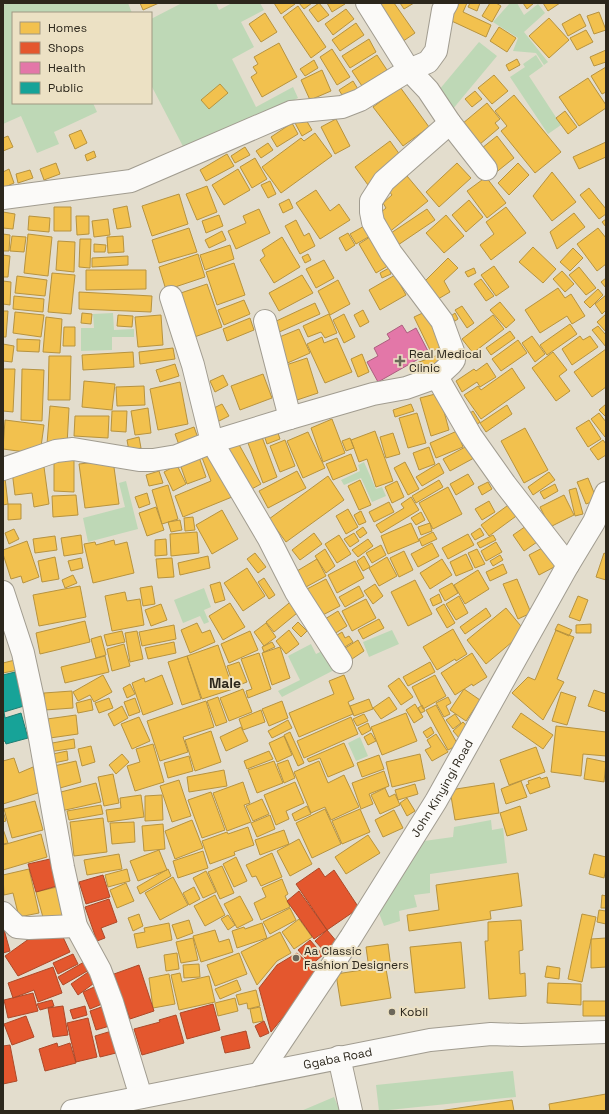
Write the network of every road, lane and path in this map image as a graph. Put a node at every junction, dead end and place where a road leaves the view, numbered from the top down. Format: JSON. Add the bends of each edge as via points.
{"nodes":[{"id":1,"x":367,"y":3,"type":"edge"},
{"id":2,"x":447,"y":3,"type":"edge"},
{"id":3,"x":409,"y":70,"type":"junction"},
{"id":4,"x":450,"y":123,"type":"junction"},
{"id":5,"x":486,"y":169,"type":"dead end"},
{"id":6,"x":3,"y":198,"type":"edge"},
{"id":7,"x":171,"y":297,"type":"dead end"},
{"id":8,"x":265,"y":321,"type":"dead end"},
{"id":9,"x":437,"y":377,"type":"junction"},
{"id":10,"x":290,"y":418,"type":"junction"},
{"id":11,"x":212,"y":442,"type":"junction"},
{"id":12,"x":3,"y":469,"type":"edge"},
{"id":13,"x":606,"y":494,"type":"edge"},
{"id":14,"x":568,"y":565,"type":"junction"},
{"id":15,"x":3,"y":592,"type":"edge"},
{"id":16,"x":341,"y":662,"type":"dead end"},
{"id":17,"x":3,"y":913,"type":"edge"},
{"id":18,"x":76,"y":926,"type":"junction"},
{"id":19,"x":606,"y":1032,"type":"edge"},
{"id":20,"x":339,"y":1057,"type":"junction"},
{"id":21,"x":260,"y":1073,"type":"junction"},
{"id":22,"x":140,"y":1097,"type":"junction"},
{"id":23,"x":72,"y":1111,"type":"edge"},
{"id":24,"x":351,"y":1111,"type":"edge"}],
"edges":[{"from":1,"to":3,"type":"street"},
{"from":2,"to":3,"type":"street","via":[[443,10],[436,51],[428,62]]},
{"from":3,"to":4,"type":"street","via":[[428,90]]},
{"from":3,"to":6,"type":"street","via":[[360,100],[342,107],[291,112],[131,181]]},
{"from":4,"to":5,"type":"street"},
{"from":4,"to":9,"type":"street","via":[[384,181],[371,201],[373,222],[391,253],[442,321],[454,360]]},
{"from":7,"to":11,"type":"street","via":[[193,365]]},
{"from":8,"to":10,"type":"street"},
{"from":9,"to":10,"type":"street","via":[[406,388],[373,394]]},
{"from":9,"to":14,"type":"street","via":[[471,436]]},
{"from":10,"to":11,"type":"street"},
{"from":11,"to":12,"type":"street","via":[[176,456],[153,460],[73,450],[56,451]]},
{"from":11,"to":16,"type":"street","via":[[269,539],[296,592]]},
{"from":13,"to":14,"type":"street","name":"John Kinyingi Road","via":[[594,522]]},
{"from":14,"to":21,"type":"street","name":"John Kinyingi Road","via":[[436,802],[351,937]]},
{"from":15,"to":18,"type":"street","via":[[23,653],[34,698],[41,748]]},
{"from":17,"to":18,"type":"street","via":[[18,927]]},
{"from":18,"to":22,"type":"street","via":[[100,970],[110,996]]},
{"from":19,"to":20,"type":"street","name":"Ggaba Road","via":[[491,1034],[430,1040]]},
{"from":20,"to":21,"type":"street","name":"Ggaba Road"},
{"from":20,"to":24,"type":"street"},
{"from":21,"to":22,"type":"street","name":"Ggaba Road"},
{"from":22,"to":23,"type":"street","name":"Ggaba Road"}]}
